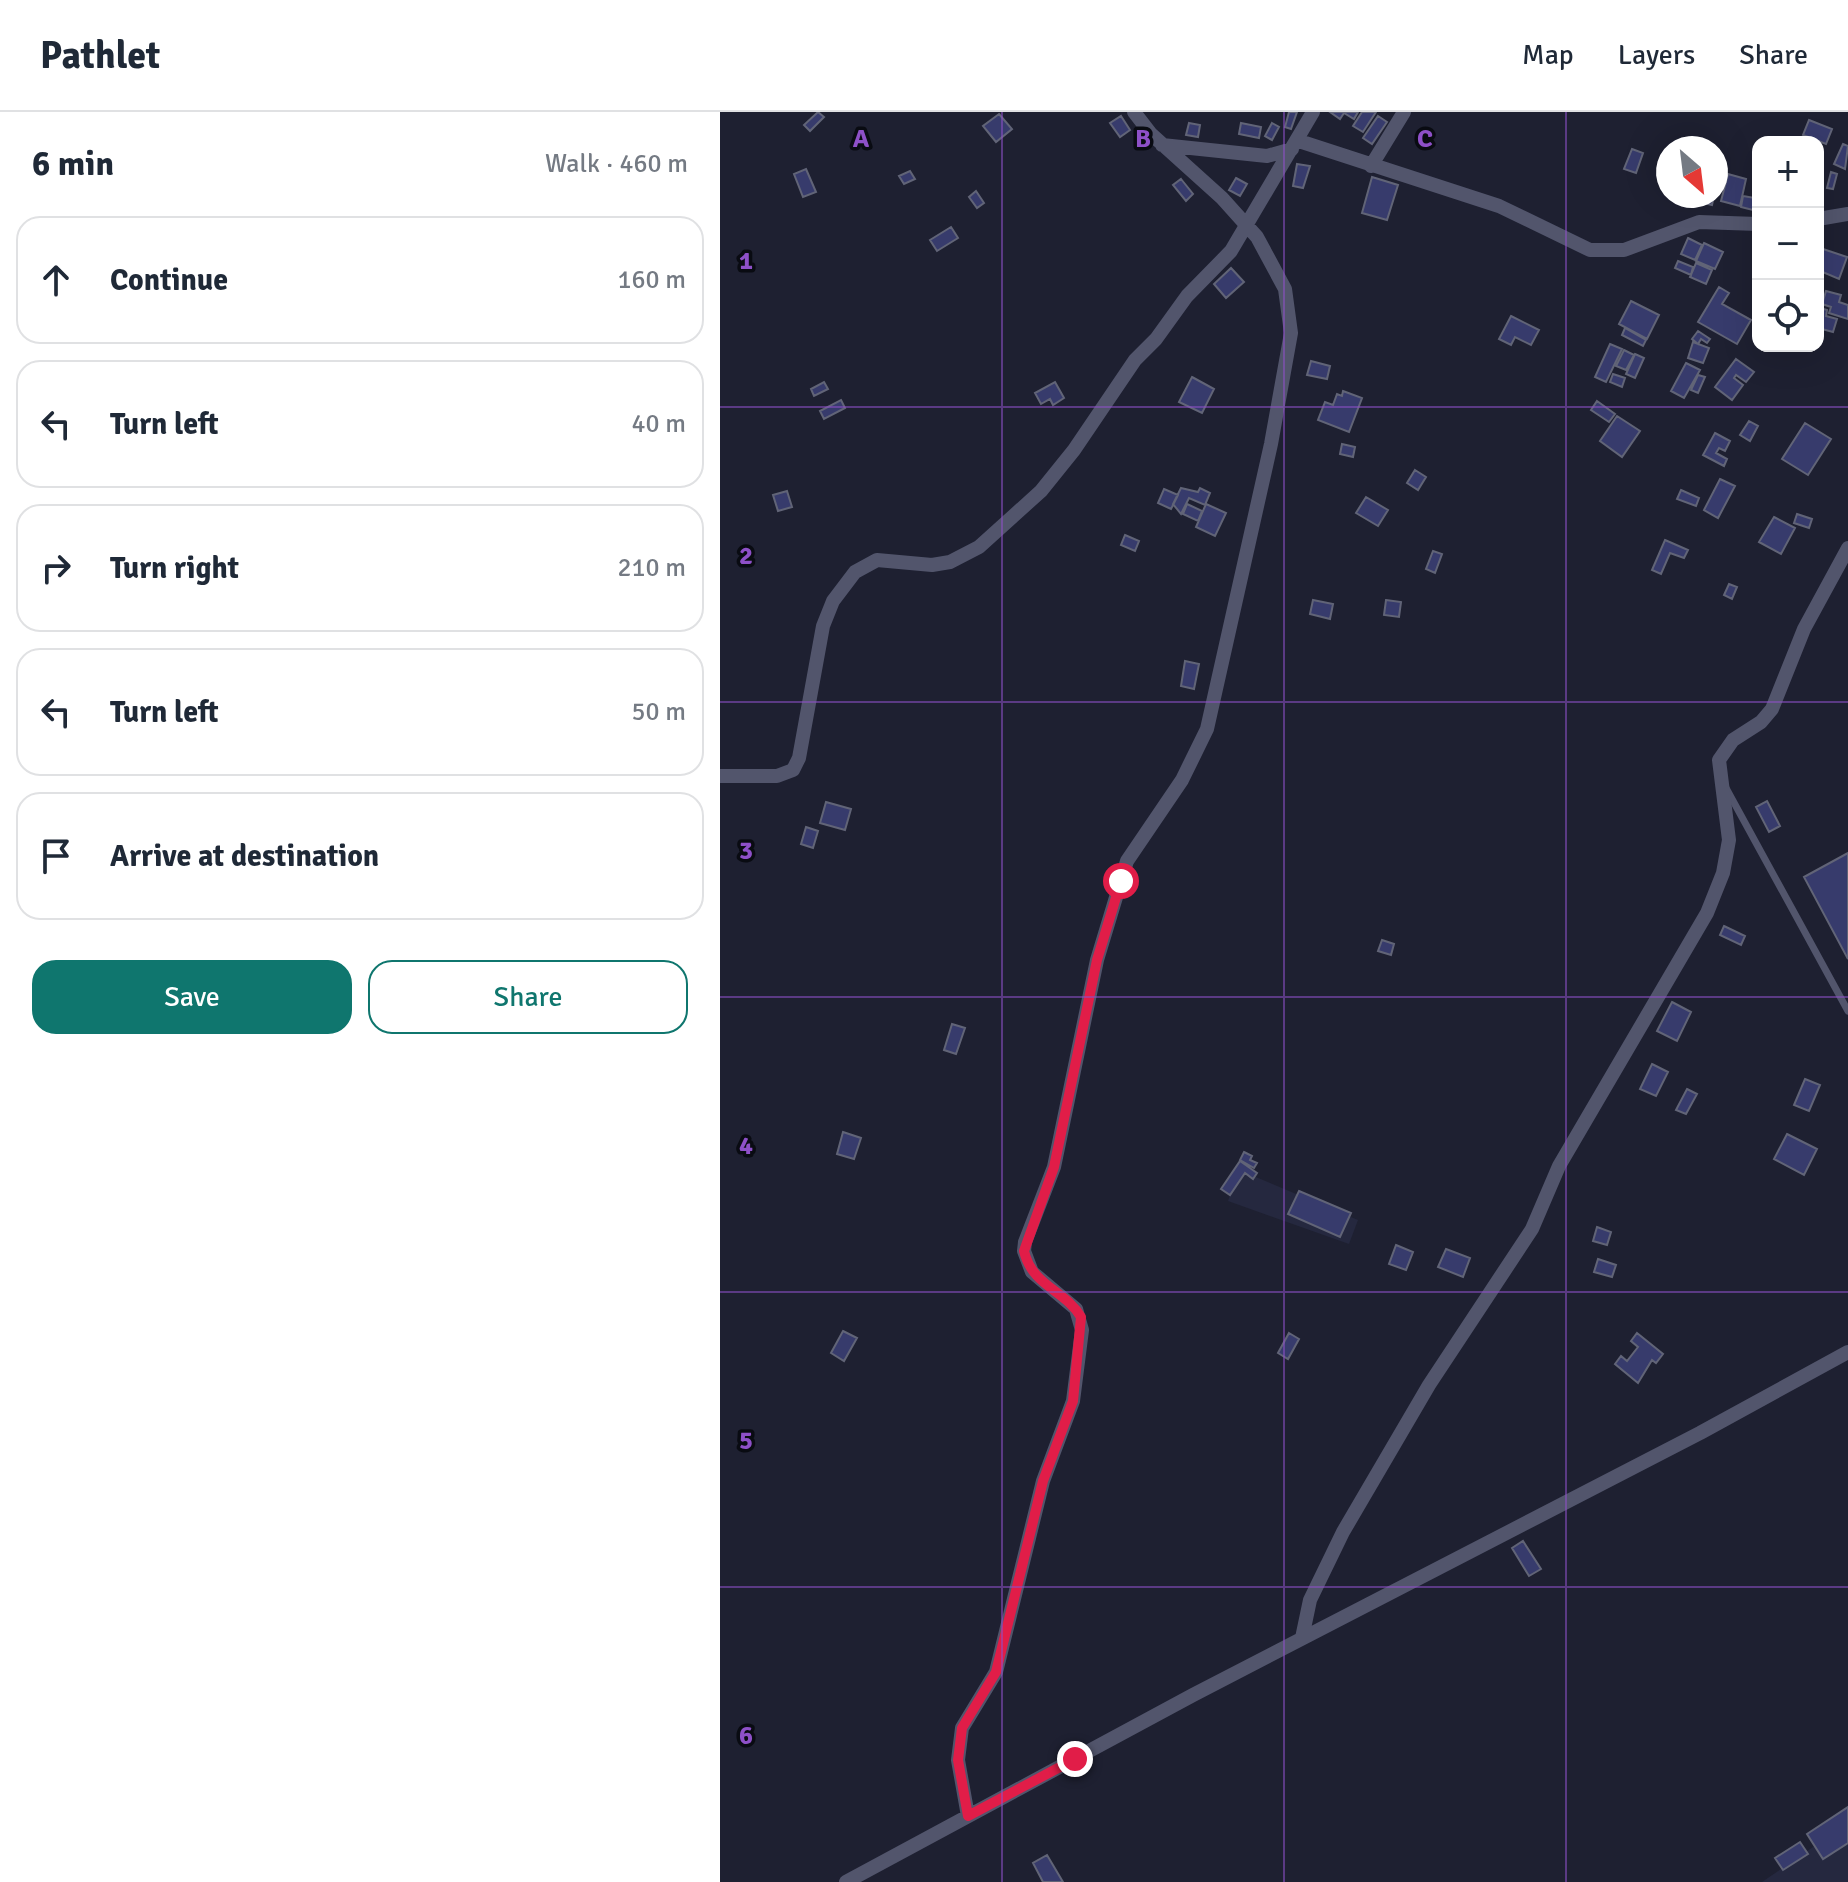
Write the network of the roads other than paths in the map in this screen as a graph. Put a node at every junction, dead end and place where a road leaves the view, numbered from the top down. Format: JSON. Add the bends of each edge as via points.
{"nodes":[{"id":1,"x":1134,"y":112,"type":"edge"},
{"id":2,"x":1313,"y":112,"type":"edge"},
{"id":3,"x":1404,"y":112,"type":"edge"},
{"id":4,"x":1162,"y":145,"type":"junction"},
{"id":5,"x":1296,"y":145,"type":"junction"},
{"id":6,"x":1371,"y":166,"type":"junction"},
{"id":7,"x":1848,"y":214,"type":"edge"},
{"id":8,"x":1824,"y":218,"type":"edge"},
{"id":9,"x":1246,"y":223,"type":"junction"},
{"id":10,"x":1752,"y":224,"type":"edge"},
{"id":11,"x":1848,"y":548,"type":"edge"},
{"id":12,"x":720,"y":776,"type":"edge"},
{"id":13,"x":1720,"y":776,"type":"junction"},
{"id":14,"x":1848,"y":1011,"type":"edge"},
{"id":15,"x":1848,"y":1352,"type":"edge"},
{"id":16,"x":1302,"y":1638,"type":"junction"},
{"id":17,"x":968,"y":1816,"type":"junction"},
{"id":18,"x":846,"y":1882,"type":"edge"}],
"edges":[{"from":1,"to":4,"type":"street"},
{"from":2,"to":5,"type":"street"},
{"from":3,"to":6,"type":"street"},
{"from":4,"to":5,"type":"street","via":[[1267,156]]},
{"from":4,"to":9,"type":"street"},
{"from":5,"to":6,"type":"street"},
{"from":5,"to":9,"type":"street"},
{"from":6,"to":10,"type":"street","via":[[1499,206],[1590,250],[1624,250],[1699,222]]},
{"from":7,"to":8,"type":"street"},
{"from":9,"to":12,"type":"street","via":[[1224,259],[1135,360],[1058,472],[1010,521],[950,562],[877,560],[855,572],[833,601],[823,626],[793,770],[777,776]]},
{"from":9,"to":17,"type":"street","via":[[1285,289],[1291,333],[1287,359],[1207,729],[1182,780],[1127,861],[1097,960],[1054,1167],[1025,1242],[1032,1272],[1076,1309],[1082,1330],[1073,1401],[1043,1481],[996,1672],[962,1728],[958,1760]]},
{"from":11,"to":13,"type":"street","via":[[1804,629],[1772,709],[1724,749]]},
{"from":13,"to":14,"type":"lane"},
{"from":13,"to":16,"type":"street","via":[[1729,840],[1707,913],[1559,1166],[1532,1229],[1429,1385],[1343,1532],[1310,1600]]},
{"from":15,"to":16,"type":"street"},
{"from":16,"to":17,"type":"street"},
{"from":17,"to":18,"type":"street"}]}
